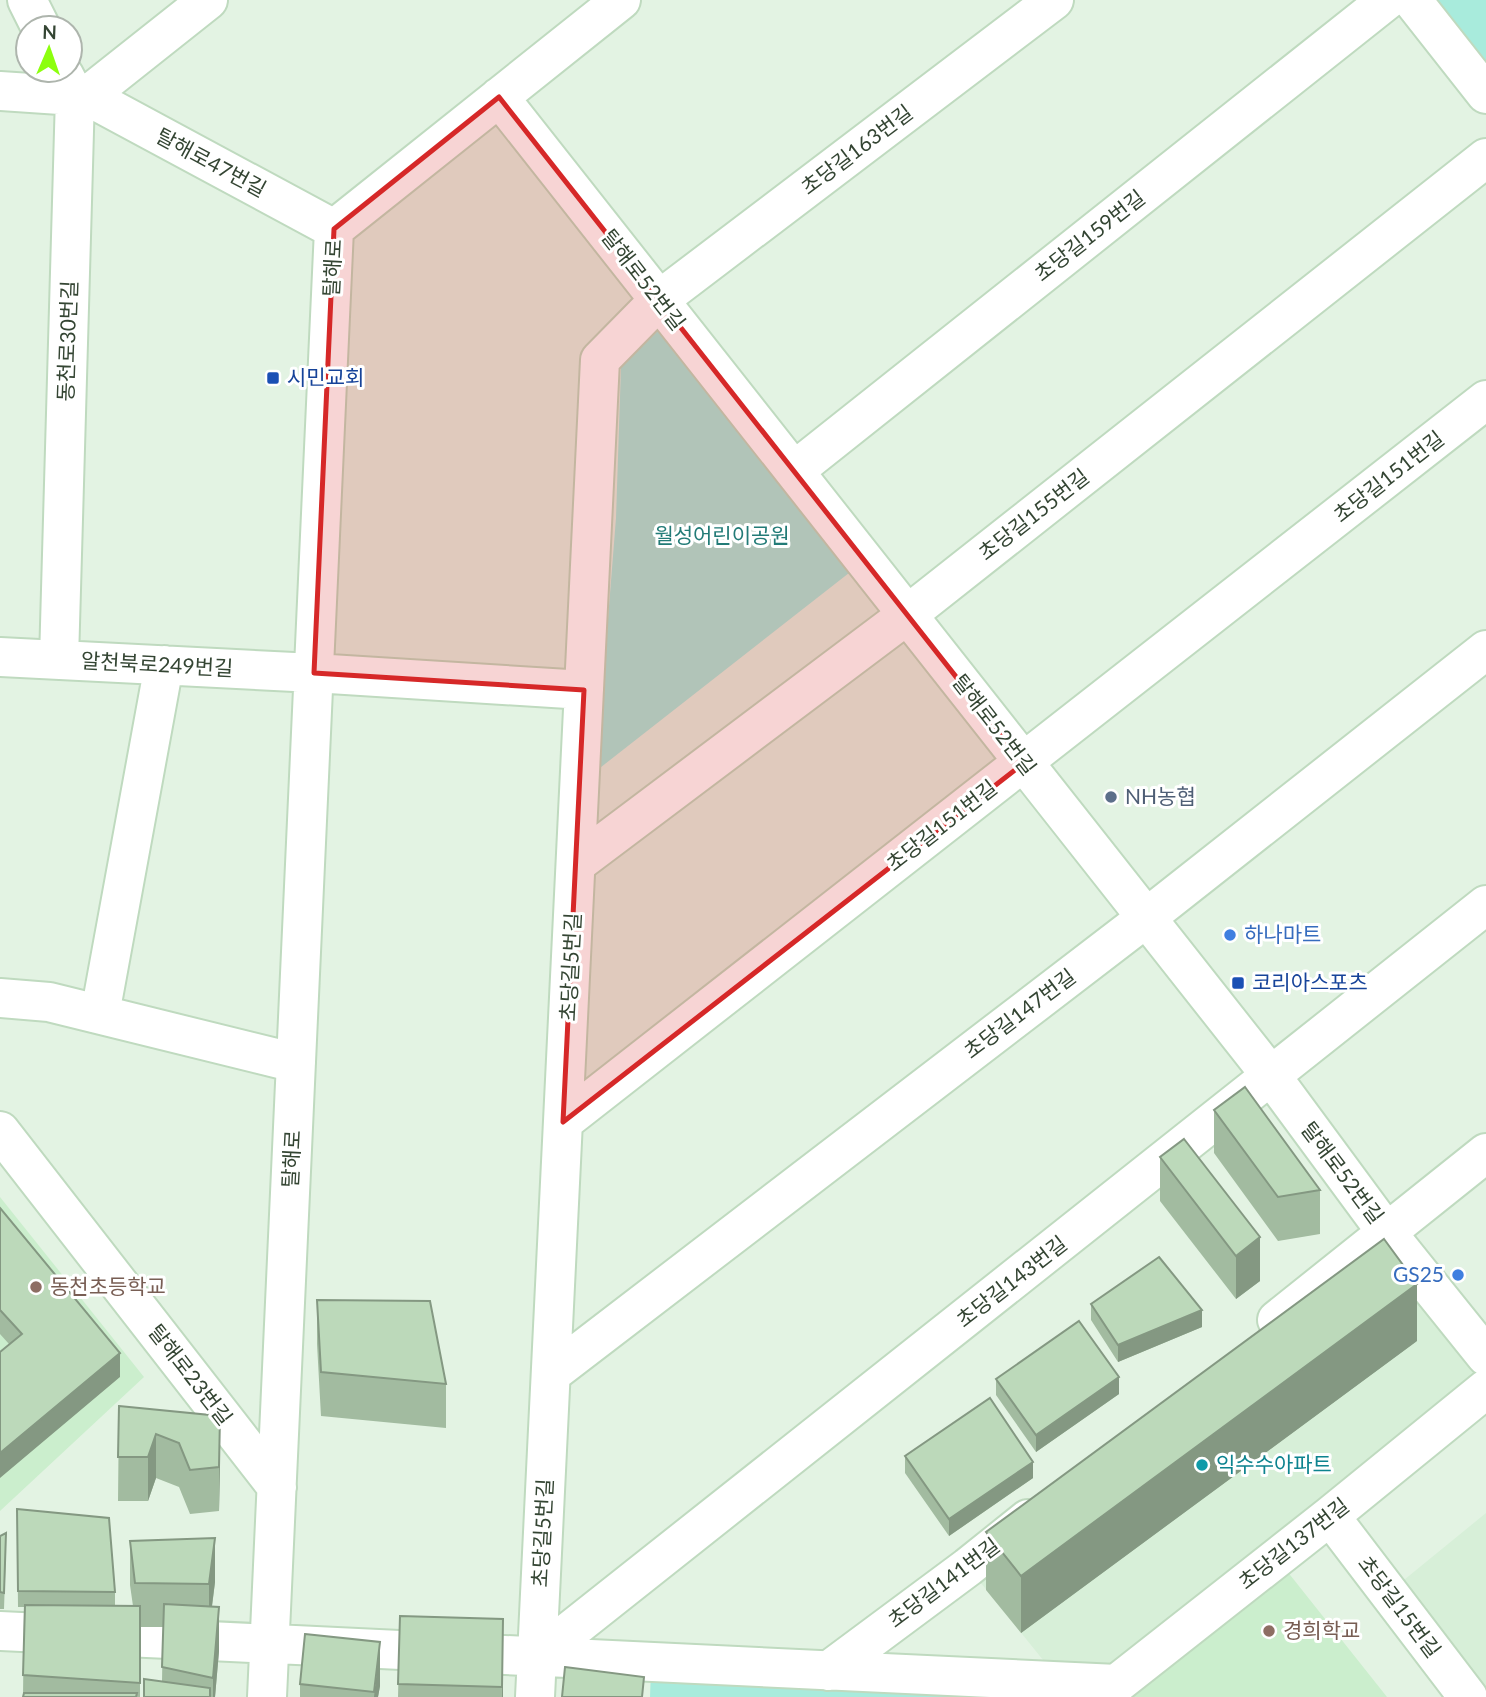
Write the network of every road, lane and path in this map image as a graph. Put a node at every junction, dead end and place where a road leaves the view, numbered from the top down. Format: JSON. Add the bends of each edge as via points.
{"nodes":[{"id":1,"x":208,"y":0,"type":"edge"},
{"id":2,"x":621,"y":0,"type":"edge"},
{"id":3,"x":1054,"y":0,"type":"edge"},
{"id":4,"x":1387,"y":0,"type":"edge"},
{"id":5,"x":1412,"y":0,"type":"edge"},
{"id":6,"x":74,"y":87,"type":"edge"},
{"id":7,"x":0,"y":91,"type":"edge"},
{"id":8,"x":1486,"y":94,"type":"edge"},
{"id":9,"x":499,"y":97,"type":"junction"},
{"id":10,"x":1486,"y":158,"type":"edge"},
{"id":11,"x":334,"y":229,"type":"junction"},
{"id":12,"x":659,"y":300,"type":"junction"},
{"id":13,"x":1486,"y":400,"type":"edge"},
{"id":14,"x":793,"y":471,"type":"junction"},
{"id":15,"x":907,"y":615,"type":"junction"},
{"id":16,"x":1486,"y":650,"type":"edge"},
{"id":17,"x":0,"y":657,"type":"edge"},
{"id":18,"x":59,"y":660,"type":"junction"},
{"id":19,"x":164,"y":665,"type":"junction"},
{"id":20,"x":314,"y":673,"type":"junction"},
{"id":21,"x":584,"y":690,"type":"junction"},
{"id":22,"x":1024,"y":763,"type":"junction"},
{"id":23,"x":576,"y":864,"type":"junction"},
{"id":24,"x":1486,"y":905,"type":"edge"},
{"id":25,"x":1146,"y":918,"type":"junction"},
{"id":26,"x":0,"y":998,"type":"edge"},
{"id":27,"x":100,"y":1014,"type":"junction"},
{"id":28,"x":296,"y":1063,"type":"junction"},
{"id":29,"x":1272,"y":1077,"type":"junction"},
{"id":30,"x":563,"y":1122,"type":"junction"},
{"id":31,"x":0,"y":1131,"type":"edge"},
{"id":32,"x":1486,"y":1153,"type":"edge"},
{"id":33,"x":1387,"y":1233,"type":"junction"},
{"id":34,"x":1247,"y":1344,"type":"edge"},
{"id":35,"x":1486,"y":1356,"type":"edge"},
{"id":36,"x":551,"y":1374,"type":"junction"},
{"id":37,"x":1486,"y":1389,"type":"edge"},
{"id":38,"x":277,"y":1487,"type":"junction"},
{"id":39,"x":1054,"y":1498,"type":"edge"},
{"id":40,"x":1330,"y":1516,"type":"junction"},
{"id":41,"x":0,"y":1631,"type":"edge"},
{"id":42,"x":269,"y":1644,"type":"junction"},
{"id":43,"x":537,"y":1657,"type":"junction"},
{"id":44,"x":828,"y":1671,"type":"junction"},
{"id":45,"x":1108,"y":1690,"type":"edge"},
{"id":46,"x":267,"y":1697,"type":"edge"},
{"id":47,"x":535,"y":1697,"type":"edge"},
{"id":48,"x":1468,"y":1697,"type":"edge"}],
"edges":[{"from":1,"to":6,"type":"street"},
{"from":2,"to":9,"type":"street","name":"탈해로"},
{"from":3,"to":12,"type":"street","name":"초당길163번길"},
{"from":4,"to":14,"type":"street","name":"초당길159번길"},
{"from":5,"to":8,"type":"street"},
{"from":6,"to":7,"type":"street"},
{"from":6,"to":11,"type":"street","name":"탈해로47번길"},
{"from":6,"to":18,"type":"street","name":"동천로30번길"},
{"from":9,"to":11,"type":"street","name":"탈해로"},
{"from":9,"to":12,"type":"street","name":"탈해로52번길"},
{"from":10,"to":15,"type":"street","name":"초당길155번길"},
{"from":11,"to":20,"type":"street","name":"탈해로"},
{"from":12,"to":14,"type":"street","name":"탈해로52번길"},
{"from":12,"to":21,"type":"street","name":"초당길5번길","via":[[600,359]]},
{"from":13,"to":22,"type":"street","name":"초당길151번길"},
{"from":14,"to":15,"type":"street","name":"탈해로52번길"},
{"from":15,"to":22,"type":"street","name":"탈해로52번길"},
{"from":15,"to":23,"type":"street","name":"초당길155번길"},
{"from":16,"to":25,"type":"street","name":"초당길147번길"},
{"from":17,"to":18,"type":"street","name":"알천북로249번길"},
{"from":18,"to":19,"type":"street","name":"알천북로249번길"},
{"from":19,"to":20,"type":"street","name":"알천북로249번길"},
{"from":19,"to":27,"type":"street"},
{"from":20,"to":21,"type":"street"},
{"from":20,"to":28,"type":"street","name":"탈해로"},
{"from":21,"to":23,"type":"street","name":"초당길5번길"},
{"from":22,"to":25,"type":"street","name":"탈해로52번길"},
{"from":22,"to":30,"type":"street","name":"초당길151번길"},
{"from":23,"to":30,"type":"street","name":"초당길5번길"},
{"from":24,"to":29,"type":"street","name":"초당길143번길"},
{"from":25,"to":29,"type":"street","name":"탈해로52번길"},
{"from":25,"to":36,"type":"street","name":"초당길147번길"},
{"from":26,"to":27,"type":"street","via":[[50,1002]]},
{"from":27,"to":28,"type":"street"},
{"from":28,"to":38,"type":"street","name":"탈해로"},
{"from":29,"to":33,"type":"street","name":"탈해로52번길"},
{"from":29,"to":43,"type":"street","name":"초당길143번길"},
{"from":30,"to":36,"type":"street","name":"초당길5번길"},
{"from":31,"to":38,"type":"street","name":"탈해로23번길"},
{"from":32,"to":33,"type":"street"},
{"from":33,"to":34,"type":"street"},
{"from":33,"to":35,"type":"street","name":"탈해로52번길"},
{"from":36,"to":43,"type":"street","name":"초당길5번길"},
{"from":37,"to":40,"type":"street","name":"초당길137번길"},
{"from":38,"to":42,"type":"street","name":"탈해로"},
{"from":39,"to":44,"type":"street","name":"초당길141번길"},
{"from":40,"to":45,"type":"street","name":"초당길137번길"},
{"from":40,"to":48,"type":"street","name":"초당길15번길"},
{"from":41,"to":42,"type":"street"},
{"from":42,"to":43,"type":"street"},
{"from":42,"to":46,"type":"street","name":"탈해로"},
{"from":43,"to":44,"type":"street"},
{"from":43,"to":47,"type":"street","name":"초당길5번길"},
{"from":44,"to":45,"type":"street"}]}
